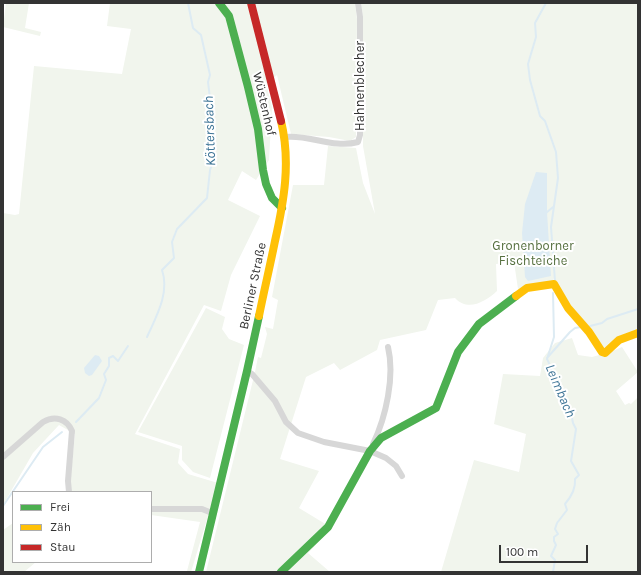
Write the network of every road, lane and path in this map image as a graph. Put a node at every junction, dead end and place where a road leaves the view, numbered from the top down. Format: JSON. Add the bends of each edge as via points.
{"nodes":[{"id":1,"x":220,"y":3,"type":"edge"},
{"id":2,"x":252,"y":3,"type":"edge"},
{"id":3,"x":358,"y":3,"type":"edge"},
{"id":4,"x":284,"y":137,"type":"junction"},
{"id":5,"x":282,"y":208,"type":"junction"},
{"id":6,"x":638,"y":333,"type":"edge"},
{"id":7,"x":388,"y":347,"type":"dead end"},
{"id":8,"x":247,"y":371,"type":"junction"},
{"id":9,"x":370,"y":451,"type":"junction"},
{"id":10,"x":3,"y":457,"type":"edge"},
{"id":11,"x":402,"y":476,"type":"dead end"},
{"id":12,"x":68,"y":491,"type":"edge"},
{"id":13,"x":152,"y":509,"type":"edge"},
{"id":14,"x":212,"y":512,"type":"junction"},
{"id":15,"x":199,"y":572,"type":"edge"},
{"id":16,"x":281,"y":572,"type":"edge"}],
"edges":[{"from":1,"to":5,"type":"street","name":"Wüstenhof","via":[[229,16],[249,88],[260,137],[266,184],[274,201]]},
{"from":2,"to":4,"type":"street","name":"Berliner Straße"},
{"from":3,"to":4,"type":"street","name":"Hahnenblecher","via":[[358,142],[338,144],[297,136]]},
{"from":4,"to":5,"type":"street","name":"Berliner Straße","via":[[287,175]]},
{"from":5,"to":8,"type":"street","name":"Berliner Straße"},
{"from":6,"to":9,"type":"street","via":[[616,342],[608,352],[602,352],[568,308],[554,284],[527,288],[479,324],[458,352],[436,408],[382,438]]},
{"from":7,"to":9,"type":"street","via":[[391,360],[387,400],[381,428]]},
{"from":8,"to":9,"type":"street","via":[[275,401],[286,422],[298,433],[324,442]]},
{"from":8,"to":14,"type":"street","name":"Berliner Straße"},
{"from":9,"to":11,"type":"street","via":[[386,458],[396,466]]},
{"from":9,"to":16,"type":"street","via":[[328,527]]},
{"from":10,"to":12,"type":"street","via":[[43,422],[51,418],[66,422],[72,432]]},
{"from":13,"to":14,"type":"street","via":[[202,509]]},
{"from":14,"to":15,"type":"street","name":"Berliner Straße"}]}
